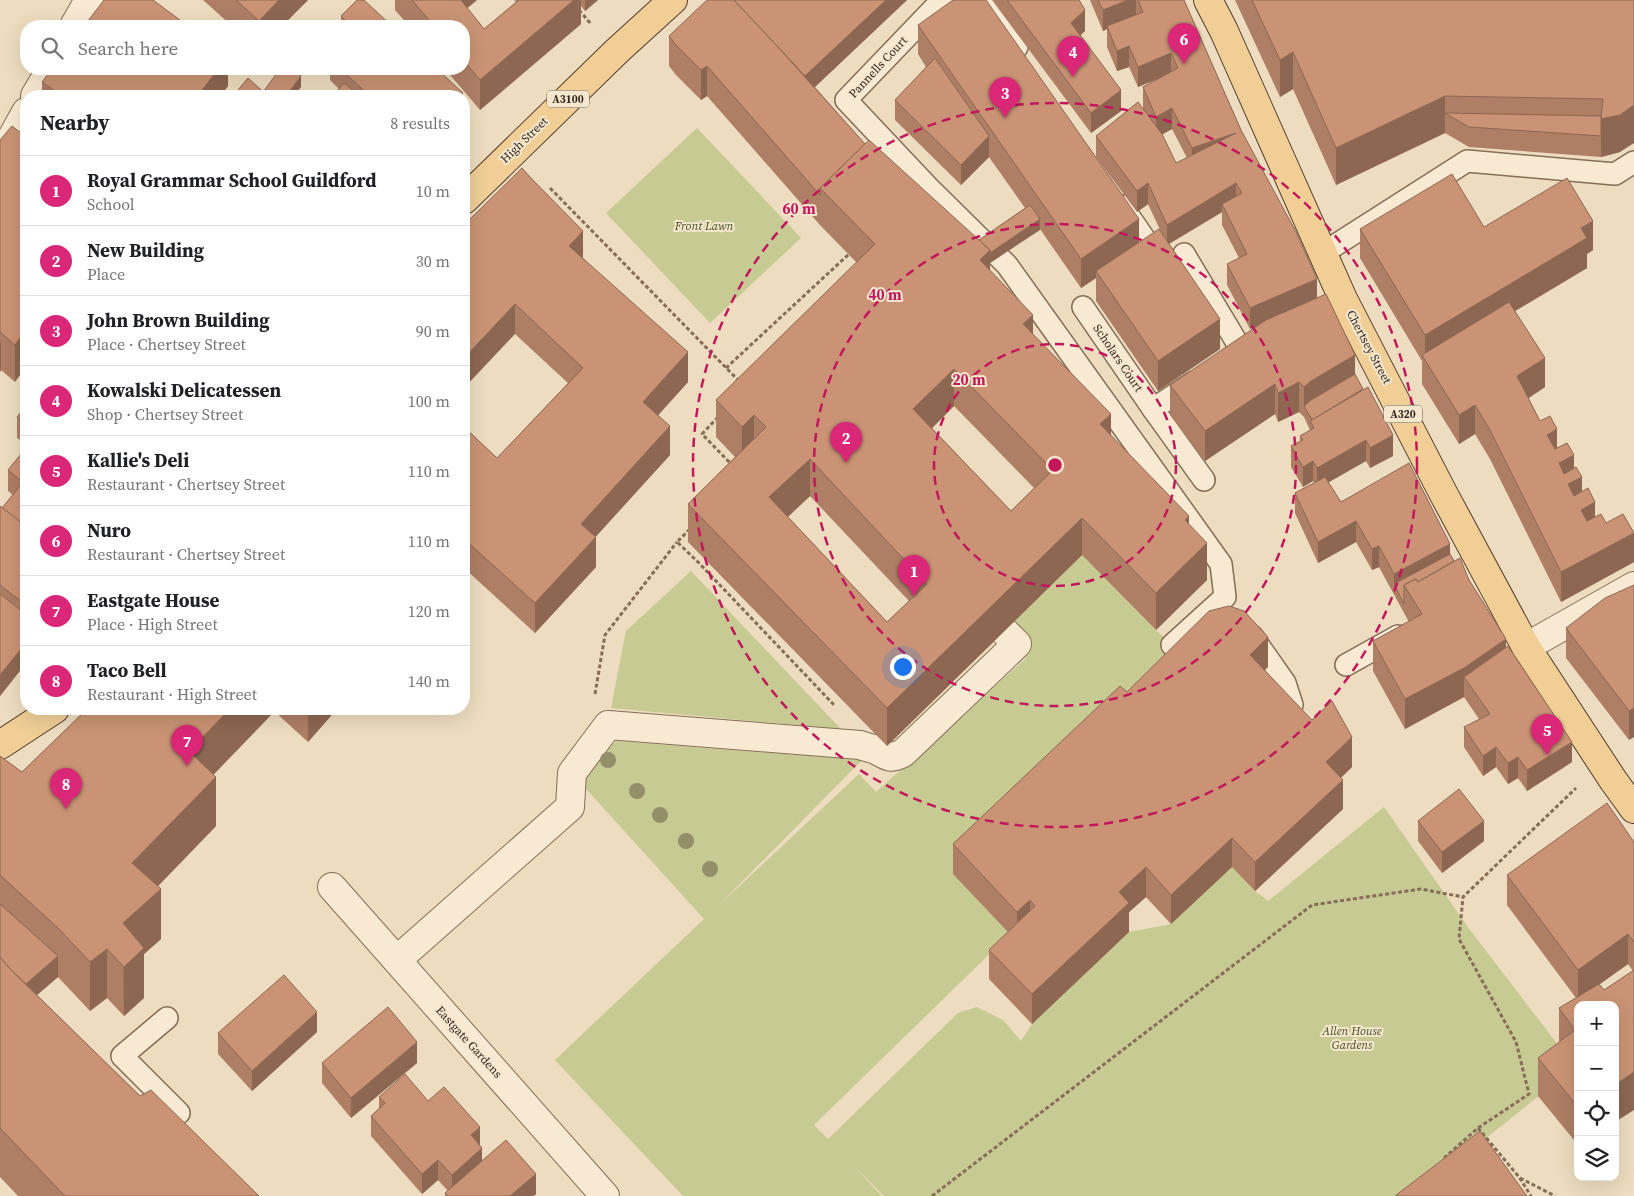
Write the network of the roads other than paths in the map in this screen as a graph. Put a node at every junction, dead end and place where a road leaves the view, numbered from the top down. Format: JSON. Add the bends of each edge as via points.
{"nodes":[{"id":1,"x":89,"y":0,"type":"edge"},
{"id":2,"x":673,"y":0,"type":"edge"},
{"id":3,"x":942,"y":0,"type":"edge"},
{"id":4,"x":986,"y":0,"type":"edge"},
{"id":5,"x":1208,"y":0,"type":"edge"},
{"id":6,"x":77,"y":20,"type":"edge"},
{"id":7,"x":1030,"y":66,"type":"edge"},
{"id":8,"x":47,"y":75,"type":"edge"},
{"id":9,"x":38,"y":90,"type":"edge"},
{"id":10,"x":20,"y":123,"type":"edge"},
{"id":11,"x":0,"y":150,"type":"edge"},
{"id":12,"x":1634,"y":162,"type":"edge"},
{"id":13,"x":1113,"y":191,"type":"edge"},
{"id":14,"x":470,"y":194,"type":"edge"},
{"id":15,"x":1146,"y":241,"type":"edge"},
{"id":16,"x":1323,"y":252,"type":"junction"},
{"id":17,"x":1184,"y":254,"type":"dead end"},
{"id":18,"x":1083,"y":307,"type":"dead end"},
{"id":19,"x":1262,"y":340,"type":"edge"},
{"id":20,"x":1225,"y":362,"type":"junction"},
{"id":21,"x":1153,"y":409,"type":"junction"},
{"id":22,"x":1204,"y":480,"type":"dead end"},
{"id":23,"x":1634,"y":586,"type":"edge"},
{"id":24,"x":1234,"y":610,"type":"junction"},
{"id":25,"x":1413,"y":628,"type":"edge"},
{"id":26,"x":1004,"y":631,"type":"edge"},
{"id":27,"x":1172,"y":645,"type":"edge"},
{"id":28,"x":1526,"y":647,"type":"junction"},
{"id":29,"x":1346,"y":665,"type":"dead end"},
{"id":30,"x":46,"y":715,"type":"edge"},
{"id":31,"x":1283,"y":719,"type":"edge"},
{"id":32,"x":0,"y":745,"type":"edge"},
{"id":33,"x":1634,"y":809,"type":"edge"},
{"id":34,"x":332,"y":887,"type":"dead end"},
{"id":35,"x":396,"y":960,"type":"junction"},
{"id":36,"x":167,"y":1018,"type":"dead end"},
{"id":37,"x":179,"y":1113,"type":"dead end"},
{"id":38,"x":605,"y":1196,"type":"edge"}],
"edges":[{"from":1,"to":6,"type":"street"},
{"from":2,"to":14,"type":"main road","name":"High Street","number":"A3100"},
{"from":3,"to":24,"type":"lane","name":"Pannells Court","via":[[846,100],[1007,265],[1221,564]]},
{"from":4,"to":7,"type":"lane"},
{"from":5,"to":16,"type":"main road","name":"Chertsey Street","number":"A320"},
{"from":8,"to":9,"type":"street"},
{"from":10,"to":11,"type":"street"},
{"from":12,"to":16,"type":"lane","via":[[1615,174],[1467,161]]},
{"from":13,"to":15,"type":"lane"},
{"from":16,"to":28,"type":"main road","name":"Chertsey Street","number":"A320","via":[[1333,304],[1442,491],[1482,590]]},
{"from":17,"to":20,"type":"lane"},
{"from":18,"to":21,"type":"lane","name":"Scholars Court"},
{"from":19,"to":20,"type":"lane"},
{"from":20,"to":21,"type":"lane"},
{"from":21,"to":22,"type":"lane","name":"Scholars Court"},
{"from":23,"to":28,"type":"street"},
{"from":24,"to":27,"type":"lane"},
{"from":24,"to":31,"type":"lane","via":[[1285,683],[1292,705]]},
{"from":25,"to":29,"type":"lane"},
{"from":26,"to":35,"type":"street","via":[[1017,644],[897,756],[886,757],[877,750],[860,745],[608,725],[572,772],[570,807]]},
{"from":28,"to":33,"type":"main road","name":"Chertsey Street","number":"A320"},
{"from":30,"to":32,"type":"main road"},
{"from":34,"to":35,"type":"street","name":"Eastgate Gardens"},
{"from":35,"to":38,"type":"street","name":"Eastgate Gardens"},
{"from":36,"to":37,"type":"lane","via":[[122,1056]]}]}
